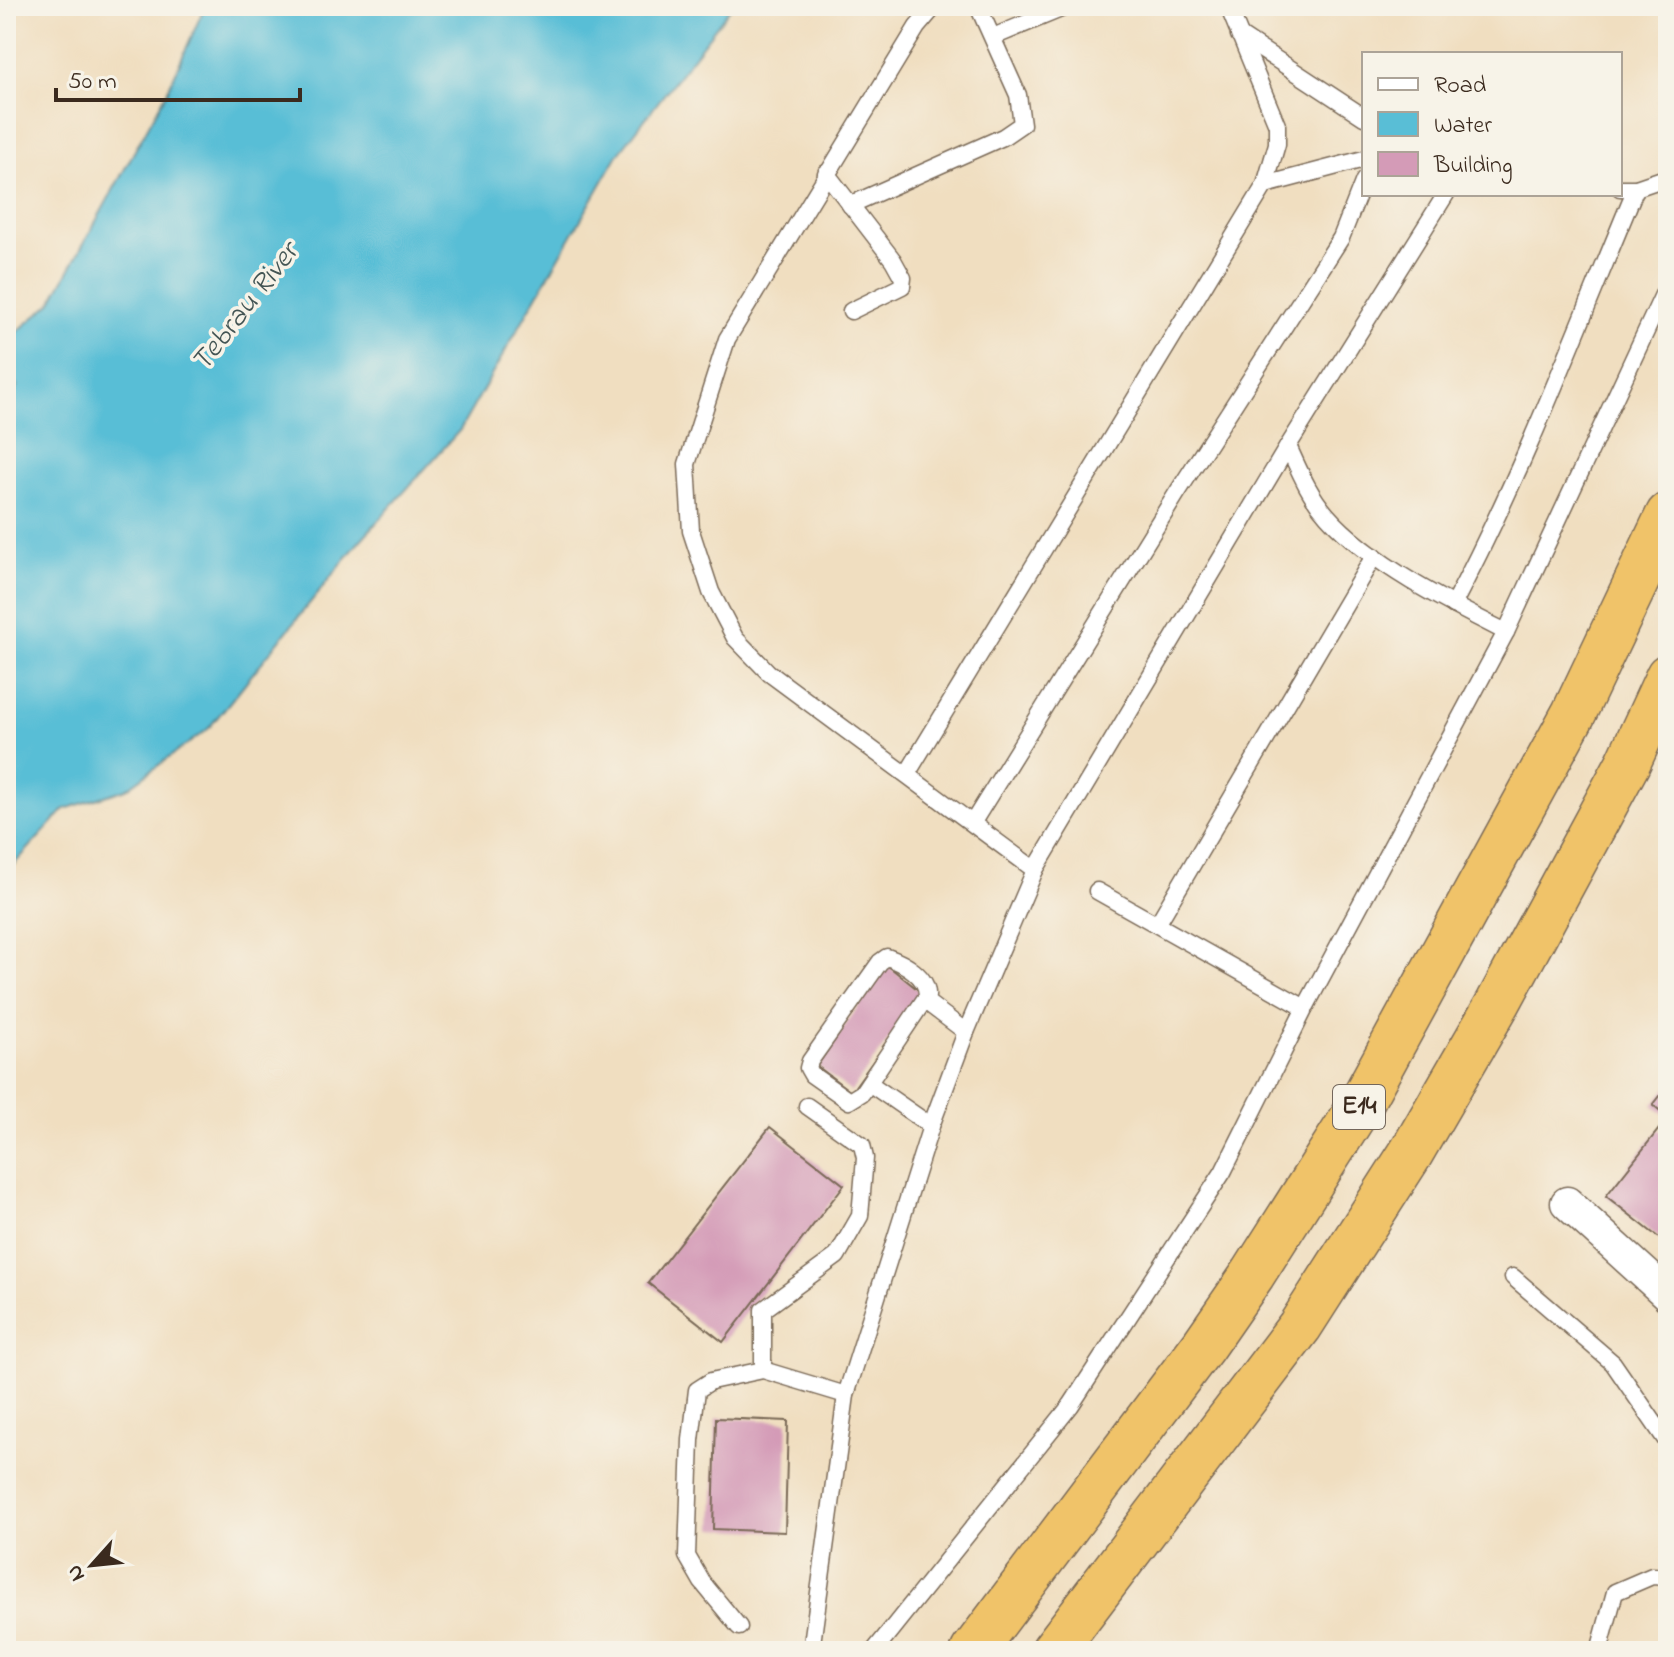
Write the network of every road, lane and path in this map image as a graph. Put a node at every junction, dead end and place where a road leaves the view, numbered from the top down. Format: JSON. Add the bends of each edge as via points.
{"nodes":[{"id":1,"x":935,"y":6,"type":"edge"},
{"id":2,"x":978,"y":6,"type":"edge"},
{"id":3,"x":1068,"y":6,"type":"edge"},
{"id":4,"x":1228,"y":6,"type":"edge"},
{"id":5,"x":1238,"y":35,"type":"junction"},
{"id":6,"x":993,"y":37,"type":"junction"},
{"id":7,"x":1362,"y":116,"type":"edge"},
{"id":8,"x":1362,"y":160,"type":"edge"},
{"id":9,"x":826,"y":173,"type":"junction"},
{"id":10,"x":1668,"y":177,"type":"edge"},
{"id":11,"x":1265,"y":185,"type":"junction"},
{"id":12,"x":1362,"y":185,"type":"edge"},
{"id":13,"x":1628,"y":188,"type":"edge"},
{"id":14,"x":1445,"y":196,"type":"edge"},
{"id":15,"x":850,"y":205,"type":"junction"},
{"id":16,"x":1668,"y":284,"type":"edge"},
{"id":17,"x":851,"y":311,"type":"dead end"},
{"id":18,"x":1288,"y":446,"type":"junction"},
{"id":19,"x":1668,"y":515,"type":"edge"},
{"id":20,"x":1374,"y":556,"type":"junction"},
{"id":21,"x":1453,"y":605,"type":"junction"},
{"id":22,"x":1506,"y":632,"type":"junction"},
{"id":23,"x":1668,"y":676,"type":"edge"},
{"id":24,"x":907,"y":774,"type":"junction"},
{"id":25,"x":973,"y":822,"type":"junction"},
{"id":26,"x":1035,"y":870,"type":"junction"},
{"id":27,"x":1097,"y":891,"type":"dead end"},
{"id":28,"x":1158,"y":923,"type":"junction"},
{"id":29,"x":925,"y":1001,"type":"junction"},
{"id":30,"x":1305,"y":1008,"type":"junction"},
{"id":31,"x":966,"y":1032,"type":"junction"},
{"id":32,"x":869,"y":1083,"type":"junction"},
{"id":33,"x":807,"y":1106,"type":"dead end"},
{"id":34,"x":931,"y":1126,"type":"junction"},
{"id":35,"x":1567,"y":1203,"type":"dead end"},
{"id":36,"x":1513,"y":1277,"type":"dead end"},
{"id":37,"x":1664,"y":1284,"type":"edge"},
{"id":38,"x":763,"y":1370,"type":"junction"},
{"id":39,"x":846,"y":1395,"type":"junction"},
{"id":40,"x":1668,"y":1443,"type":"edge"},
{"id":41,"x":1668,"y":1577,"type":"edge"},
{"id":42,"x":739,"y":1627,"type":"dead end"},
{"id":43,"x":811,"y":1651,"type":"edge"},
{"id":44,"x":874,"y":1651,"type":"edge"},
{"id":45,"x":973,"y":1651,"type":"edge"},
{"id":46,"x":1053,"y":1651,"type":"edge"},
{"id":47,"x":1599,"y":1651,"type":"edge"}],
"edges":[{"from":1,"to":9,"type":"lane"},
{"from":2,"to":6,"type":"lane"},
{"from":3,"to":6,"type":"lane"},
{"from":4,"to":5,"type":"lane"},
{"from":5,"to":7,"type":"lane"},
{"from":5,"to":11,"type":"lane","via":[[1277,125]]},
{"from":6,"to":15,"type":"lane","via":[[1018,95],[1022,124]]},
{"from":8,"to":11,"type":"lane"},
{"from":9,"to":15,"type":"lane"},
{"from":9,"to":24,"type":"lane","via":[[727,339],[687,464],[691,531],[711,592],[735,638],[769,673]]},
{"from":10,"to":13,"type":"lane"},
{"from":11,"to":24,"type":"lane"},
{"from":12,"to":25,"type":"lane","via":[[1341,238]]},
{"from":13,"to":21,"type":"lane","via":[[1543,417]]},
{"from":14,"to":18,"type":"lane"},
{"from":15,"to":17,"type":"lane","via":[[903,278],[892,293]]},
{"from":16,"to":22,"type":"lane"},
{"from":18,"to":20,"type":"lane","via":[[1328,517]]},
{"from":18,"to":26,"type":"lane"},
{"from":19,"to":45,"type":"highway","number":"E14","via":[[1574,713],[1356,1112],[1203,1346]]},
{"from":20,"to":21,"type":"lane"},
{"from":20,"to":28,"type":"lane"},
{"from":21,"to":22,"type":"lane"},
{"from":22,"to":30,"type":"lane"},
{"from":23,"to":46,"type":"highway","number":"E14","via":[[1628,763],[1411,1153],[1300,1326]]},
{"from":24,"to":25,"type":"lane"},
{"from":25,"to":26,"type":"lane"},
{"from":26,"to":31,"type":"lane"},
{"from":27,"to":28,"type":"lane"},
{"from":28,"to":30,"type":"lane"},
{"from":29,"to":31,"type":"lane"},
{"from":29,"to":32,"type":"lane"},
{"from":29,"to":32,"type":"lane","via":[[922,980],[887,957],[810,1061],[812,1075],[849,1101]]},
{"from":30,"to":44,"type":"lane","via":[[1223,1172],[1071,1405]]},
{"from":31,"to":34,"type":"lane"},
{"from":32,"to":34,"type":"lane"},
{"from":33,"to":38,"type":"lane","via":[[862,1145],[860,1216],[837,1256],[763,1310]]},
{"from":34,"to":39,"type":"lane"},
{"from":35,"to":37,"type":"street"},
{"from":36,"to":40,"type":"lane","via":[[1613,1363]]},
{"from":38,"to":39,"type":"lane"},
{"from":38,"to":42,"type":"lane","via":[[711,1381],[697,1390],[692,1427],[687,1556]]},
{"from":39,"to":43,"type":"lane"},
{"from":41,"to":47,"type":"lane","via":[[1652,1576],[1615,1592]]}]}
